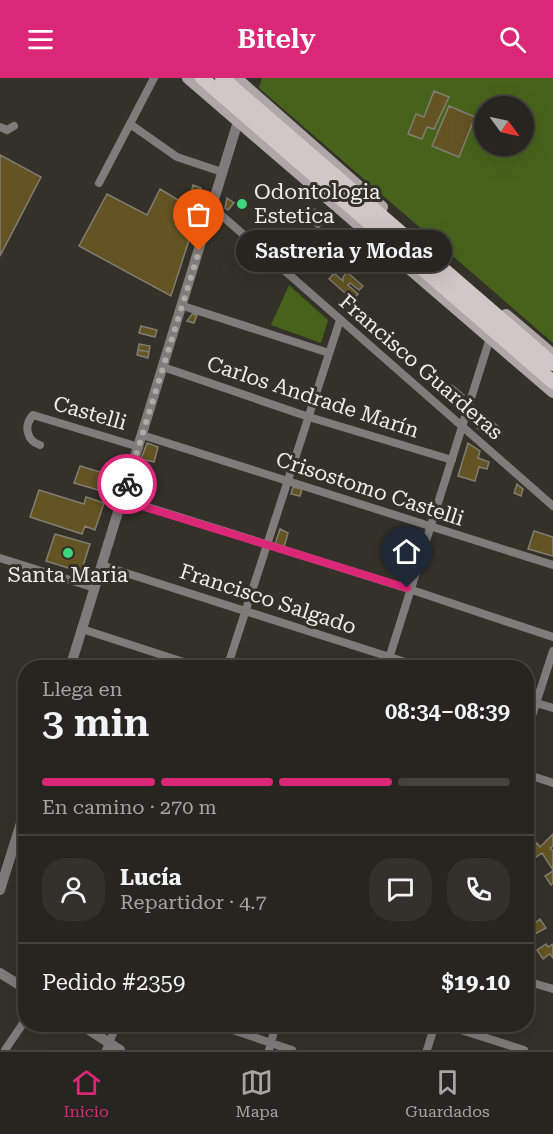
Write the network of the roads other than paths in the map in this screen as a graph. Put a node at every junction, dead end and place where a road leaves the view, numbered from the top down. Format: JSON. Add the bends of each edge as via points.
{"nodes":[{"id":1,"x":154,"y":78,"type":"edge"},
{"id":2,"x":188,"y":78,"type":"edge"},
{"id":3,"x":202,"y":78,"type":"edge"},
{"id":4,"x":222,"y":78,"type":"edge"},
{"id":5,"x":236,"y":78,"type":"edge"},
{"id":6,"x":249,"y":88,"type":"edge"},
{"id":7,"x":240,"y":117,"type":"junction"},
{"id":8,"x":130,"y":123,"type":"junction"},
{"id":9,"x":14,"y":126,"type":"dead end"},
{"id":10,"x":0,"y":127,"type":"edge"},
{"id":11,"x":222,"y":172,"type":"junction"},
{"id":12,"x":99,"y":183,"type":"dead end"},
{"id":13,"x":212,"y":207,"type":"junction"},
{"id":14,"x":183,"y":306,"type":"junction"},
{"id":15,"x":340,"y":321,"type":"junction"},
{"id":16,"x":490,"y":338,"type":"junction"},
{"id":17,"x":329,"y":353,"type":"junction"},
{"id":18,"x":553,"y":355,"type":"edge"},
{"id":19,"x":553,"y":364,"type":"edge"},
{"id":20,"x":163,"y":367,"type":"junction"},
{"id":21,"x":553,"y":382,"type":"edge"},
{"id":22,"x":553,"y":392,"type":"edge"},
{"id":23,"x":309,"y":417,"type":"junction"},
{"id":24,"x":463,"y":425,"type":"junction"},
{"id":25,"x":142,"y":435,"type":"junction"},
{"id":26,"x":40,"y":445,"type":"dead end"},
{"id":27,"x":139,"y":447,"type":"junction"},
{"id":28,"x":452,"y":460,"type":"junction"},
{"id":29,"x":288,"y":482,"type":"junction"},
{"id":30,"x":122,"y":500,"type":"junction"},
{"id":31,"x":553,"y":506,"type":"edge"},
{"id":32,"x":431,"y":528,"type":"junction"},
{"id":33,"x":268,"y":546,"type":"junction"},
{"id":34,"x":0,"y":558,"type":"edge"},
{"id":35,"x":101,"y":565,"type":"junction"},
{"id":36,"x":553,"y":565,"type":"edge"},
{"id":37,"x":95,"y":588,"type":"junction"},
{"id":38,"x":412,"y":590,"type":"junction"},
{"id":39,"x":247,"y":611,"type":"junction"},
{"id":40,"x":82,"y":629,"type":"junction"},
{"id":41,"x":553,"y":637,"type":"edge"},
{"id":42,"x":553,"y":651,"type":"edge"},
{"id":43,"x":390,"y":657,"type":"junction"},
{"id":44,"x":72,"y":660,"type":"edge"},
{"id":45,"x":177,"y":660,"type":"edge"},
{"id":46,"x":230,"y":660,"type":"edge"},
{"id":47,"x":389,"y":660,"type":"edge"},
{"id":48,"x":399,"y":660,"type":"edge"},
{"id":49,"x":534,"y":702,"type":"edge"},
{"id":50,"x":537,"y":703,"type":"junction"},
{"id":51,"x":553,"y":708,"type":"edge"},
{"id":52,"x":534,"y":711,"type":"edge"},
{"id":53,"x":534,"y":777,"type":"edge"},
{"id":54,"x":553,"y":783,"type":"edge"},
{"id":55,"x":18,"y":837,"type":"edge"},
{"id":56,"x":0,"y":890,"type":"edge"},
{"id":57,"x":0,"y":973,"type":"edge"},
{"id":58,"x":534,"y":983,"type":"edge"},
{"id":59,"x":18,"y":984,"type":"edge"},
{"id":60,"x":553,"y":989,"type":"edge"},
{"id":61,"x":18,"y":1031,"type":"edge"},
{"id":62,"x":91,"y":1032,"type":"edge"},
{"id":63,"x":115,"y":1032,"type":"edge"},
{"id":64,"x":234,"y":1032,"type":"edge"},
{"id":65,"x":274,"y":1032,"type":"edge"},
{"id":66,"x":433,"y":1032,"type":"edge"},
{"id":67,"x":467,"y":1032,"type":"edge"},
{"id":68,"x":270,"y":1047,"type":"edge"},
{"id":69,"x":112,"y":1048,"type":"edge"},
{"id":70,"x":5,"y":1050,"type":"edge"},
{"id":71,"x":292,"y":1050,"type":"edge"},
{"id":72,"x":427,"y":1050,"type":"edge"},
{"id":73,"x":524,"y":1050,"type":"edge"}],
"edges":[{"from":1,"to":8,"type":"street"},
{"from":2,"to":7,"type":"main road"},
{"from":3,"to":7,"type":"main road"},
{"from":4,"to":6,"type":"main road"},
{"from":5,"to":6,"type":"main road"},
{"from":6,"to":7,"type":"street"},
{"from":6,"to":18,"type":"main road"},
{"from":6,"to":19,"type":"main road"},
{"from":7,"to":11,"type":"street"},
{"from":7,"to":16,"type":"main road"},
{"from":7,"to":21,"type":"main road"},
{"from":8,"to":11,"type":"street","via":[[177,157]]},
{"from":8,"to":12,"type":"street"},
{"from":9,"to":10,"type":"street","via":[[8,130]]},
{"from":11,"to":13,"type":"street"},
{"from":13,"to":14,"type":"street"},
{"from":13,"to":15,"type":"street","name":"Francisco Guarderas"},
{"from":14,"to":17,"type":"street"},
{"from":14,"to":20,"type":"street"},
{"from":15,"to":17,"type":"street"},
{"from":15,"to":24,"type":"street","name":"Francisco Guarderas"},
{"from":16,"to":22,"type":"main road"},
{"from":16,"to":24,"type":"street"},
{"from":17,"to":23,"type":"street"},
{"from":20,"to":23,"type":"street","name":"Carlos Andrade Marín"},
{"from":20,"to":25,"type":"street"},
{"from":23,"to":28,"type":"street","name":"Carlos Andrade Marín"},
{"from":23,"to":29,"type":"street"},
{"from":24,"to":28,"type":"street"},
{"from":24,"to":31,"type":"street","name":"Francisco Guarderas"},
{"from":25,"to":27,"type":"street"},
{"from":25,"to":29,"type":"street","name":"Crisostomo Castelli"},
{"from":26,"to":27,"type":"street","name":"Castelli","via":[[28,436],[28,423],[33,416]]},
{"from":27,"to":30,"type":"street"},
{"from":28,"to":32,"type":"street"},
{"from":29,"to":32,"type":"street","name":"Crisostomo Castelli"},
{"from":29,"to":33,"type":"street"},
{"from":30,"to":33,"type":"street"},
{"from":30,"to":35,"type":"street"},
{"from":32,"to":36,"type":"street","name":"Crisostomo Castelli"},
{"from":32,"to":38,"type":"street"},
{"from":33,"to":38,"type":"street"},
{"from":33,"to":39,"type":"street"},
{"from":34,"to":37,"type":"street"},
{"from":35,"to":37,"type":"street"},
{"from":35,"to":39,"type":"street","name":"Francisco Salgado"},
{"from":37,"to":40,"type":"street"},
{"from":38,"to":41,"type":"street"},
{"from":38,"to":43,"type":"street"},
{"from":39,"to":43,"type":"street","name":"Francisco Salgado"},
{"from":39,"to":46,"type":"street"},
{"from":40,"to":44,"type":"street"},
{"from":40,"to":45,"type":"street"},
{"from":42,"to":50,"type":"street"},
{"from":43,"to":47,"type":"street"},
{"from":43,"to":48,"type":"street","name":"Francisco Salgado"},
{"from":49,"to":50,"type":"street"},
{"from":50,"to":51,"type":"street"},
{"from":50,"to":52,"type":"street"},
{"from":53,"to":54,"type":"street"},
{"from":55,"to":56,"type":"street"},
{"from":57,"to":59,"type":"street"},
{"from":58,"to":60,"type":"street"},
{"from":61,"to":70,"type":"street"},
{"from":62,"to":69,"type":"street"},
{"from":63,"to":69,"type":"street"},
{"from":64,"to":68,"type":"street"},
{"from":65,"to":68,"type":"street"},
{"from":66,"to":72,"type":"street"},
{"from":67,"to":73,"type":"street"},
{"from":68,"to":71,"type":"street"}]}
